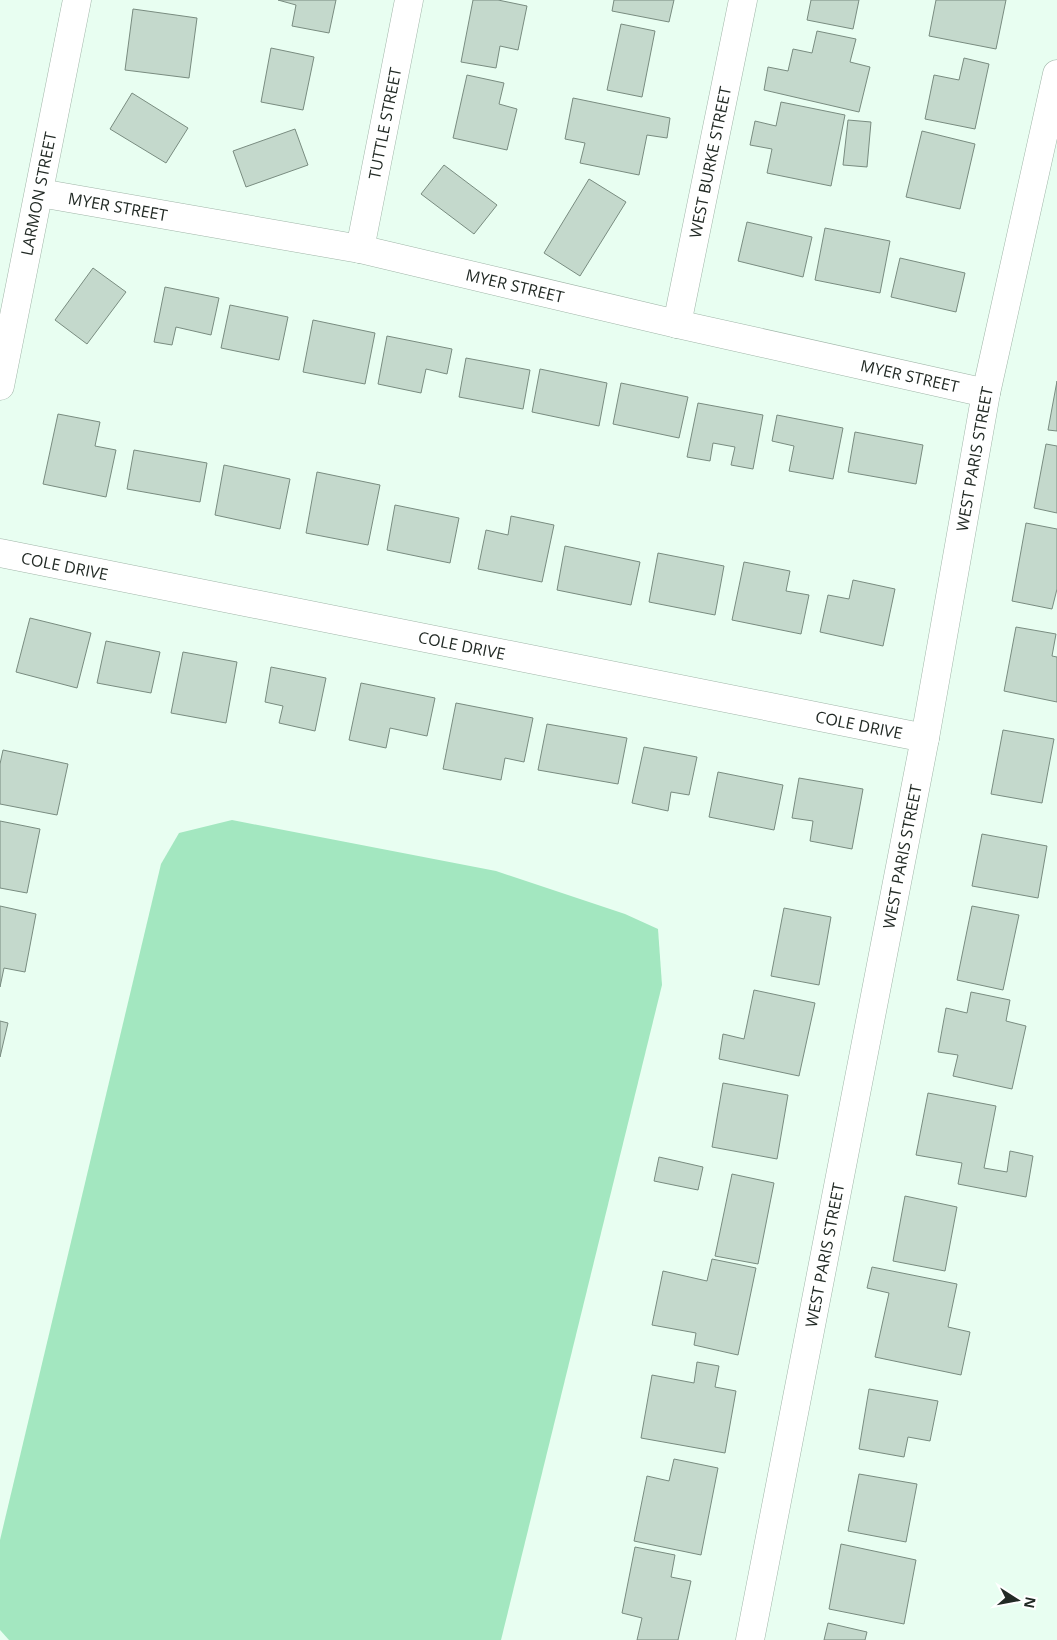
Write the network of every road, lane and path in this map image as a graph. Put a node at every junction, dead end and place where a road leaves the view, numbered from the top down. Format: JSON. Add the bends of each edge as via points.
{"nodes":[{"id":1,"x":77,"y":0,"type":"edge"},
{"id":2,"x":409,"y":0,"type":"edge"},
{"id":3,"x":743,"y":0,"type":"edge"},
{"id":4,"x":1057,"y":74,"type":"edge"},
{"id":5,"x":40,"y":193,"type":"junction"},
{"id":6,"x":360,"y":249,"type":"junction"},
{"id":7,"x":677,"y":324,"type":"junction"},
{"id":8,"x":0,"y":386,"type":"edge"},
{"id":9,"x":986,"y":393,"type":"junction"},
{"id":10,"x":0,"y":553,"type":"edge"},
{"id":11,"x":925,"y":738,"type":"junction"},
{"id":12,"x":750,"y":1640,"type":"edge"}],
"edges":[{"from":1,"to":5,"type":"street","name":"LARMON STREET"},
{"from":2,"to":6,"type":"street","name":"TUTTLE STREET"},
{"from":3,"to":7,"type":"street","name":"WEST BURKE STREET"},
{"from":4,"to":9,"type":"street","name":"WEST PARIS STREET"},
{"from":5,"to":6,"type":"street","name":"MYER STREET"},
{"from":5,"to":8,"type":"street","name":"LARMON STREET"},
{"from":6,"to":7,"type":"street","name":"MYER STREET"},
{"from":7,"to":9,"type":"street","name":"MYER STREET"},
{"from":9,"to":11,"type":"street","name":"WEST PARIS STREET"},
{"from":10,"to":11,"type":"street","name":"COLE DRIVE"},
{"from":11,"to":12,"type":"street","name":"WEST PARIS STREET"}]}
